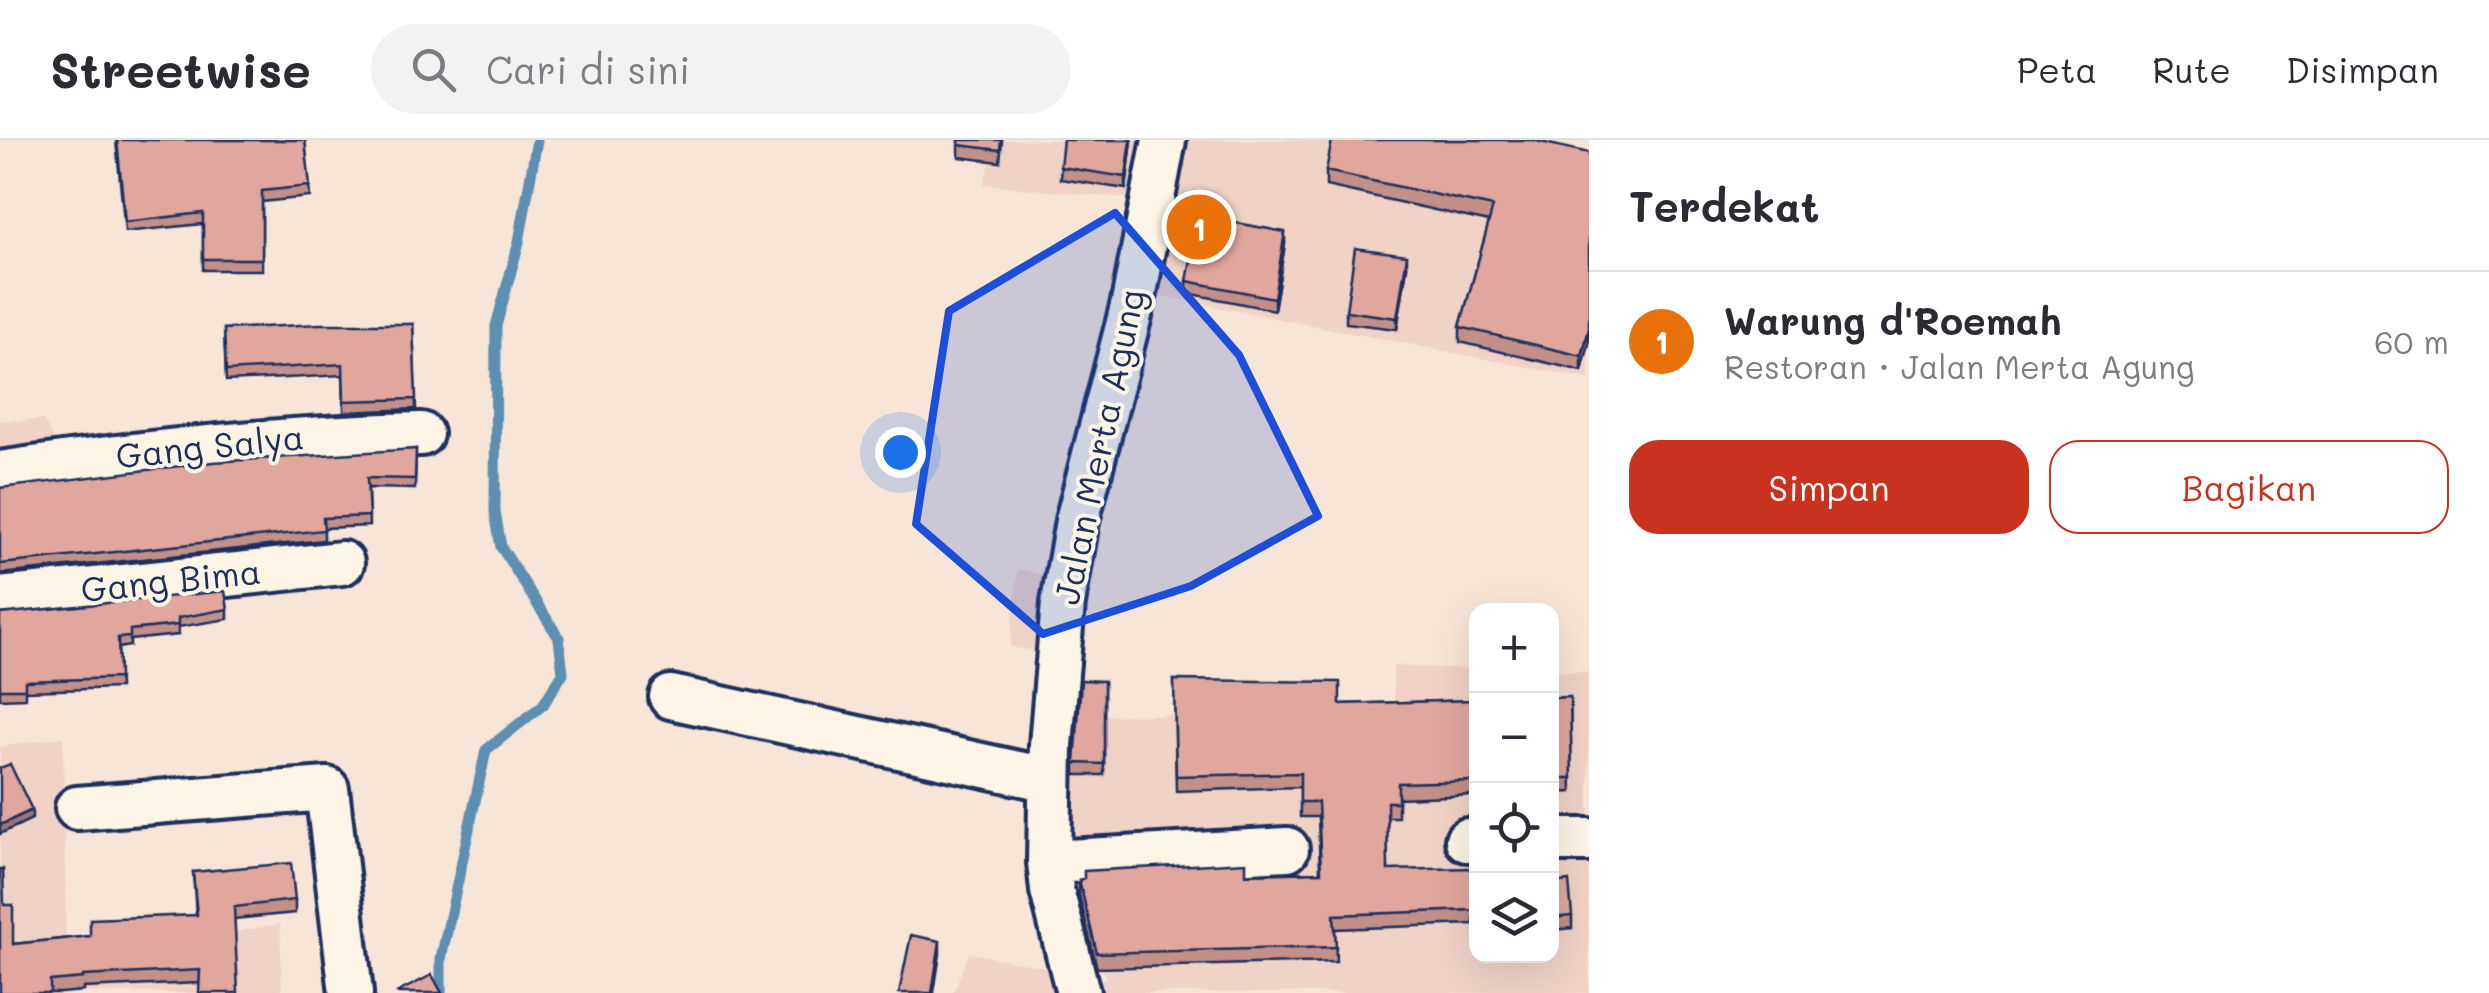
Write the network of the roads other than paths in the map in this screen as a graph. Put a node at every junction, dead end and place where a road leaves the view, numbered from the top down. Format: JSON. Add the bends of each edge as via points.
{"nodes":[{"id":1,"x":1164,"y":140,"type":"edge"},
{"id":2,"x":421,"y":434,"type":"dead end"},
{"id":3,"x":0,"y":473,"type":"edge"},
{"id":4,"x":342,"y":564,"type":"dead end"},
{"id":5,"x":0,"y":599,"type":"edge"},
{"id":6,"x":671,"y":698,"type":"dead end"},
{"id":7,"x":1050,"y":780,"type":"junction"},
{"id":8,"x":77,"y":808,"type":"dead end"},
{"id":9,"x":1559,"y":840,"type":"edge"},
{"id":10,"x":1589,"y":840,"type":"edge"},
{"id":11,"x":1287,"y":850,"type":"dead end"},
{"id":12,"x":1049,"y":862,"type":"junction"},
{"id":13,"x":351,"y":993,"type":"edge"},
{"id":14,"x":1078,"y":993,"type":"edge"}],
"edges":[{"from":1,"to":7,"type":"street","name":"Jalan Merta Agung","via":[[1133,303],[1076,521]]},
{"from":2,"to":3,"type":"street","name":"Gang Salya","via":[[316,436]]},
{"from":4,"to":5,"type":"street","name":"Gang Bima"},
{"from":6,"to":7,"type":"street"},
{"from":7,"to":12,"type":"street","name":"Jalan Merta Agung"},
{"from":8,"to":13,"type":"street","via":[[328,789]]},
{"from":9,"to":10,"type":"street"},
{"from":11,"to":12,"type":"street"},
{"from":12,"to":14,"type":"street","name":"Jalan Merta Agung"}]}
